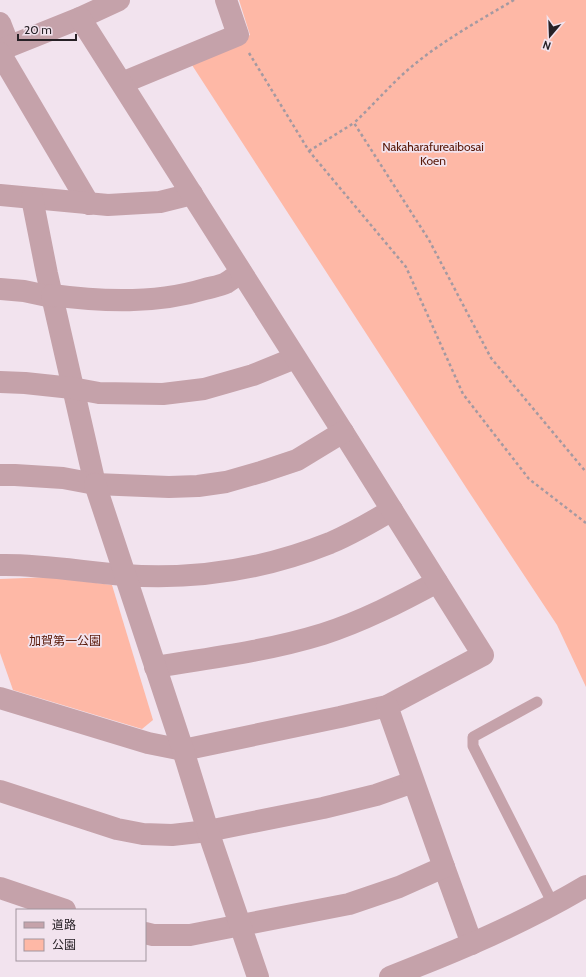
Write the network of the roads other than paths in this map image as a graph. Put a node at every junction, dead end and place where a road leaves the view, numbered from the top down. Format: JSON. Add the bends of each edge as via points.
{"nodes":[{"id":1,"x":119,"y":0,"type":"edge"},
{"id":2,"x":226,"y":0,"type":"edge"},
{"id":3,"x":80,"y":18,"type":"junction"},
{"id":4,"x":0,"y":23,"type":"edge"},
{"id":5,"x":3,"y":50,"type":"edge"},
{"id":6,"x":122,"y":83,"type":"junction"},
{"id":7,"x":192,"y":194,"type":"junction"},
{"id":8,"x":0,"y":195,"type":"edge"},
{"id":9,"x":32,"y":198,"type":"junction"},
{"id":10,"x":89,"y":204,"type":"junction"},
{"id":11,"x":241,"y":272,"type":"junction"},
{"id":12,"x":0,"y":289,"type":"edge"},
{"id":13,"x":52,"y":296,"type":"junction"},
{"id":14,"x":295,"y":358,"type":"junction"},
{"id":15,"x":0,"y":382,"type":"edge"},
{"id":16,"x":72,"y":388,"type":"junction"},
{"id":17,"x":343,"y":432,"type":"junction"},
{"id":18,"x":0,"y":475,"type":"edge"},
{"id":19,"x":95,"y":484,"type":"junction"},
{"id":20,"x":392,"y":510,"type":"junction"},
{"id":21,"x":0,"y":565,"type":"edge"},
{"id":22,"x":125,"y":575,"type":"junction"},
{"id":23,"x":437,"y":582,"type":"junction"},
{"id":24,"x":155,"y":667,"type":"junction"},
{"id":25,"x":0,"y":698,"type":"edge"},
{"id":26,"x":537,"y":702,"type":"dead end"},
{"id":27,"x":387,"y":706,"type":"junction"},
{"id":28,"x":183,"y":750,"type":"junction"},
{"id":29,"x":413,"y":782,"type":"junction"},
{"id":30,"x":0,"y":791,"type":"edge"},
{"id":31,"x":208,"y":831,"type":"junction"},
{"id":32,"x":444,"y":867,"type":"junction"},
{"id":33,"x":0,"y":888,"type":"edge"},
{"id":34,"x":584,"y":892,"type":"edge"},
{"id":35,"x":553,"y":904,"type":"junction"},
{"id":36,"x":61,"y":909,"type":"edge"},
{"id":37,"x":241,"y":925,"type":"junction"},
{"id":38,"x":146,"y":933,"type":"edge"},
{"id":39,"x":472,"y":944,"type":"junction"},
{"id":40,"x":413,"y":973,"type":"edge"},
{"id":41,"x":258,"y":977,"type":"edge"},
{"id":42,"x":390,"y":977,"type":"edge"}],
"edges":[{"from":1,"to":3,"type":"street"},
{"from":2,"to":6,"type":"street","via":[[238,35]]},
{"from":3,"to":5,"type":"street"},
{"from":3,"to":6,"type":"street"},
{"from":4,"to":5,"type":"street"},
{"from":5,"to":10,"type":"street"},
{"from":6,"to":7,"type":"street"},
{"from":7,"to":10,"type":"street","via":[[160,202]]},
{"from":7,"to":11,"type":"street"},
{"from":8,"to":9,"type":"street"},
{"from":9,"to":10,"type":"street"},
{"from":9,"to":13,"type":"street"},
{"from":11,"to":13,"type":"street","via":[[225,283],[173,297],[85,300]]},
{"from":11,"to":14,"type":"street"},
{"from":12,"to":13,"type":"street"},
{"from":13,"to":16,"type":"street"},
{"from":14,"to":16,"type":"street","via":[[253,375],[204,389],[163,394],[99,393]]},
{"from":14,"to":17,"type":"street"},
{"from":15,"to":16,"type":"street"},
{"from":16,"to":19,"type":"street"},
{"from":17,"to":19,"type":"street","via":[[297,460],[226,482],[169,487]]},
{"from":17,"to":20,"type":"street"},
{"from":18,"to":19,"type":"street","via":[[63,478]]},
{"from":19,"to":22,"type":"street"},
{"from":20,"to":22,"type":"street","via":[[330,543],[242,569],[207,574]]},
{"from":20,"to":23,"type":"street"},
{"from":21,"to":22,"type":"street"},
{"from":22,"to":24,"type":"street"},
{"from":23,"to":24,"type":"street","via":[[395,605],[323,634],[252,650]]},
{"from":23,"to":27,"type":"street","via":[[482,655]]},
{"from":24,"to":28,"type":"street"},
{"from":25,"to":28,"type":"street","via":[[148,743]]},
{"from":26,"to":35,"type":"lane","via":[[473,737],[472,746]]},
{"from":27,"to":28,"type":"street"},
{"from":27,"to":29,"type":"street"},
{"from":28,"to":31,"type":"street"},
{"from":29,"to":31,"type":"street","via":[[376,795],[323,808]]},
{"from":29,"to":32,"type":"street"},
{"from":30,"to":31,"type":"street","via":[[117,829],[143,834],[172,835]]},
{"from":31,"to":37,"type":"street"},
{"from":32,"to":37,"type":"street","via":[[399,887],[349,904]]},
{"from":32,"to":39,"type":"street"},
{"from":33,"to":36,"type":"street"},
{"from":34,"to":35,"type":"street"},
{"from":35,"to":39,"type":"street"},
{"from":37,"to":38,"type":"street","via":[[190,935]]},
{"from":37,"to":41,"type":"street"},
{"from":39,"to":40,"type":"street"},
{"from":40,"to":42,"type":"street"}]}
